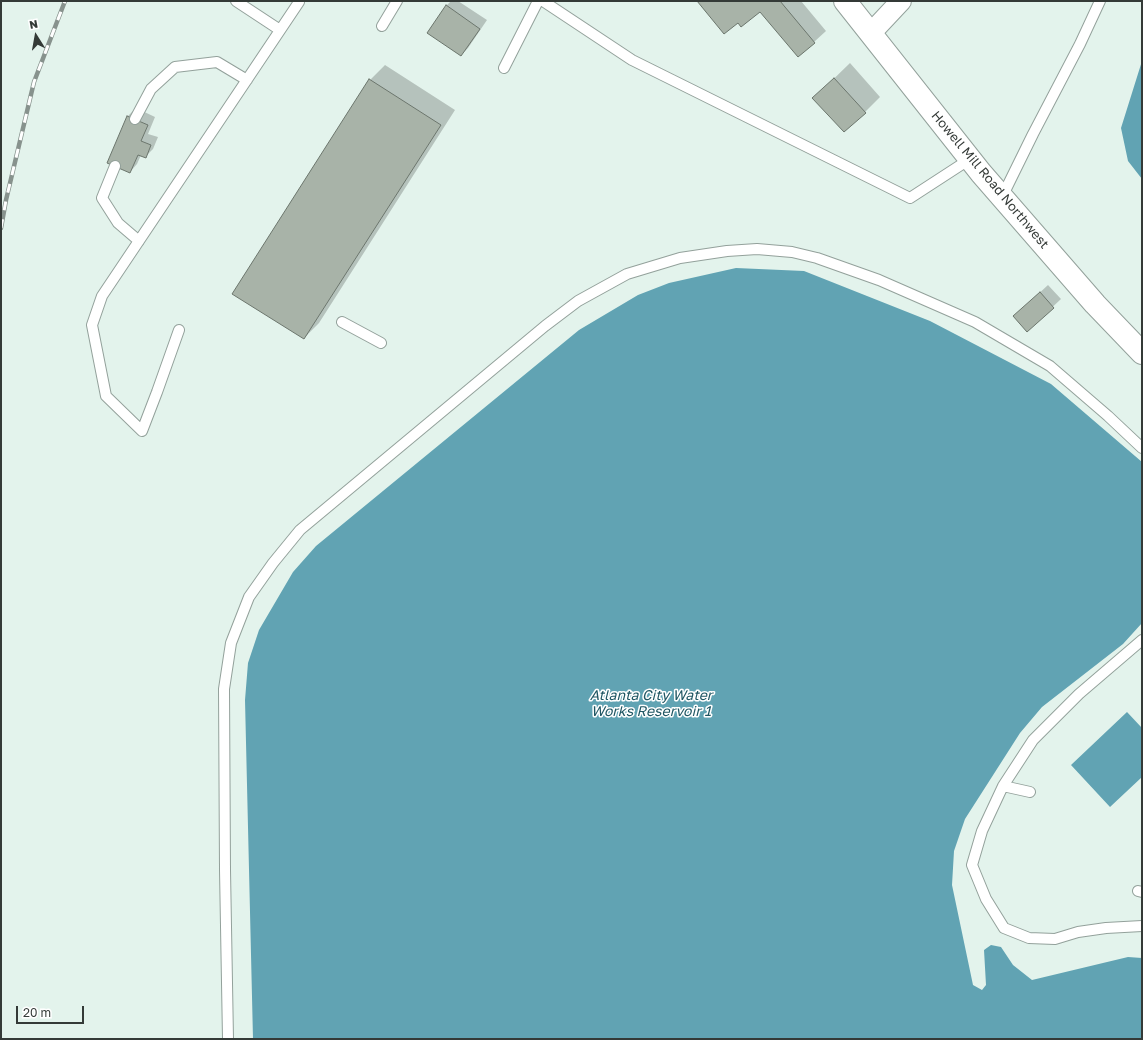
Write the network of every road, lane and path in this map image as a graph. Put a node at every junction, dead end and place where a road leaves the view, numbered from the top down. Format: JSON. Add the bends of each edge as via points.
{"nodes":[{"id":1,"x":236,"y":1,"type":"edge"},
{"id":2,"x":397,"y":1,"type":"edge"},
{"id":3,"x":538,"y":1,"type":"edge"},
{"id":4,"x":543,"y":1,"type":"edge"},
{"id":5,"x":845,"y":1,"type":"edge"},
{"id":6,"x":902,"y":1,"type":"edge"},
{"id":7,"x":1100,"y":1,"type":"edge"},
{"id":8,"x":299,"y":2,"type":"edge"},
{"id":9,"x":382,"y":26,"type":"dead end"},
{"id":10,"x":280,"y":30,"type":"junction"},
{"id":11,"x":871,"y":33,"type":"junction"},
{"id":12,"x":504,"y":68,"type":"dead end"},
{"id":13,"x":247,"y":80,"type":"junction"},
{"id":14,"x":135,"y":119,"type":"dead end"},
{"id":15,"x":970,"y":159,"type":"junction"},
{"id":16,"x":115,"y":166,"type":"dead end"},
{"id":17,"x":1002,"y":197,"type":"junction"},
{"id":18,"x":139,"y":241,"type":"junction"},
{"id":19,"x":342,"y":322,"type":"dead end"},
{"id":20,"x":179,"y":330,"type":"dead end"},
{"id":21,"x":381,"y":343,"type":"dead end"},
{"id":22,"x":1142,"y":352,"type":"edge"},
{"id":23,"x":1142,"y":448,"type":"edge"},
{"id":24,"x":1142,"y":640,"type":"edge"},
{"id":25,"x":1003,"y":786,"type":"junction"},
{"id":26,"x":1030,"y":792,"type":"dead end"},
{"id":27,"x":1142,"y":926,"type":"edge"},
{"id":28,"x":228,"y":1039,"type":"edge"}],
"edges":[{"from":1,"to":10,"type":"lane"},
{"from":2,"to":9,"type":"lane"},
{"from":3,"to":12,"type":"lane"},
{"from":4,"to":15,"type":"lane","via":[[632,60],[910,198]]},
{"from":5,"to":11,"type":"main road","name":"Howell Mill Road Northwest"},
{"from":6,"to":11,"type":"street"},
{"from":7,"to":17,"type":"lane"},
{"from":8,"to":10,"type":"lane"},
{"from":10,"to":13,"type":"lane"},
{"from":11,"to":15,"type":"main road","name":"Howell Mill Road Northwest"},
{"from":13,"to":14,"type":"lane","via":[[217,62],[175,67],[151,89]]},
{"from":13,"to":18,"type":"lane"},
{"from":15,"to":17,"type":"main road","name":"Howell Mill Road Northwest"},
{"from":16,"to":18,"type":"lane","via":[[102,198],[118,223]]},
{"from":17,"to":22,"type":"main road","name":"Howell Mill Road Northwest","via":[[1095,304]]},
{"from":18,"to":20,"type":"lane","via":[[102,296],[92,325],[106,396],[142,431]]},
{"from":19,"to":21,"type":"lane"},
{"from":23,"to":28,"type":"lane","via":[[1050,366],[975,322],[879,280],[817,258],[792,252],[757,249],[680,258],[628,274],[578,301],[300,530],[249,597],[231,643],[224,688]]},
{"from":24,"to":25,"type":"lane","via":[[1079,694],[1033,740]]},
{"from":25,"to":26,"type":"lane"},
{"from":25,"to":27,"type":"lane","via":[[982,831],[972,865],[986,899],[1004,928],[1029,938],[1055,939],[1078,932]]}]}
